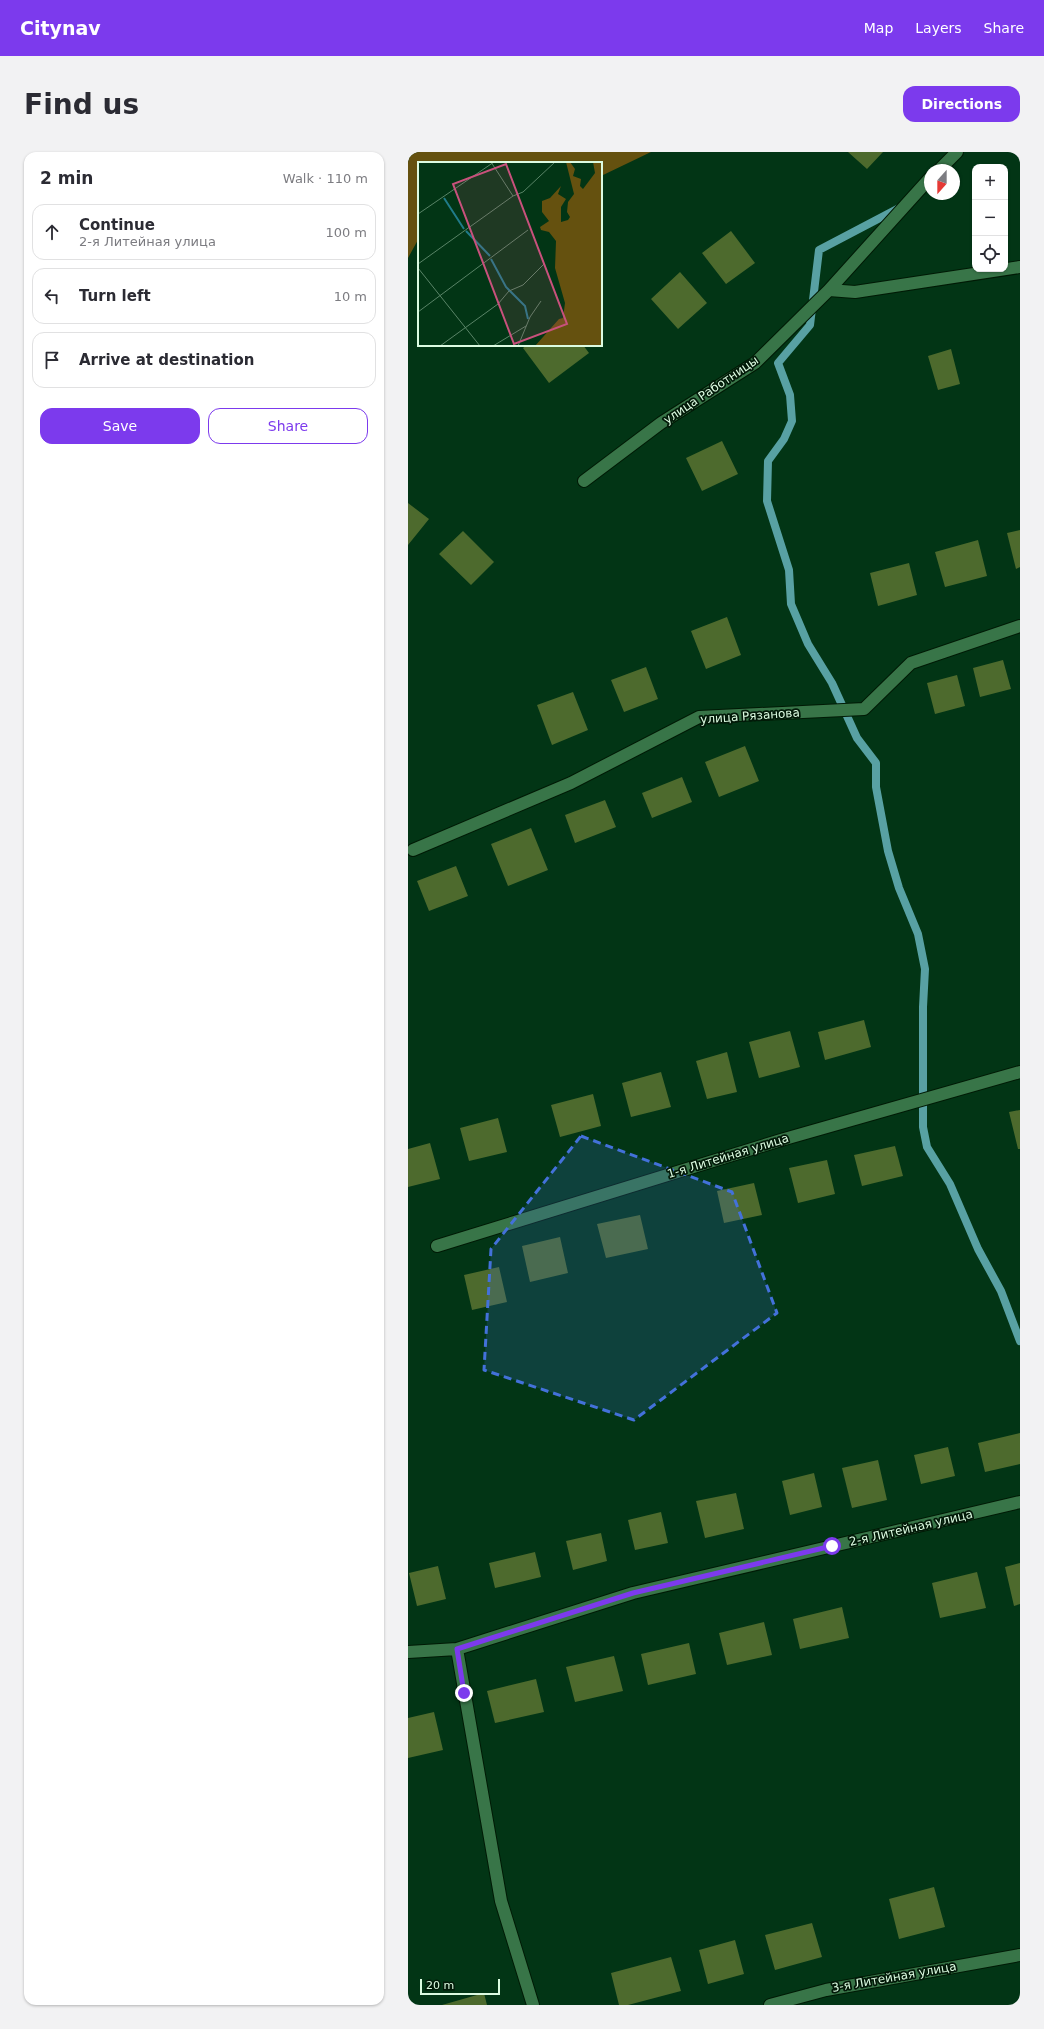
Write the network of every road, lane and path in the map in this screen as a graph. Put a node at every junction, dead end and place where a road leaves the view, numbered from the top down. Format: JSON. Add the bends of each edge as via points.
{"nodes":[{"id":1,"x":957,"y":152,"type":"edge"},
{"id":2,"x":945,"y":164,"type":"edge"},
{"id":3,"x":924,"y":185,"type":"edge"},
{"id":4,"x":1020,"y":267,"type":"edge"},
{"id":5,"x":829,"y":290,"type":"junction"},
{"id":6,"x":584,"y":481,"type":"dead end"},
{"id":7,"x":1020,"y":626,"type":"edge"},
{"id":8,"x":413,"y":850,"type":"dead end"},
{"id":9,"x":1020,"y":1072,"type":"edge"},
{"id":10,"x":437,"y":1246,"type":"dead end"},
{"id":11,"x":1020,"y":1502,"type":"edge"},
{"id":12,"x":457,"y":1649,"type":"junction"},
{"id":13,"x":408,"y":1652,"type":"edge"},
{"id":14,"x":1020,"y":1954,"type":"edge"},
{"id":15,"x":533,"y":2005,"type":"edge"},
{"id":16,"x":770,"y":2005,"type":"edge"}],
"edges":[{"from":1,"to":2,"type":"street"},
{"from":3,"to":5,"type":"street","name":"улица Работницы"},
{"from":4,"to":5,"type":"street","via":[[855,292]]},
{"from":5,"to":6,"type":"street","name":"улица Работницы","via":[[755,363],[661,423]]},
{"from":7,"to":8,"type":"street","name":"улица Рязанова","via":[[911,663],[864,708],[699,717],[571,783]]},
{"from":9,"to":10,"type":"street","name":"1-я Литейная улица","via":[[781,1140]]},
{"from":11,"to":12,"type":"street","name":"2-я Литейная улица","via":[[633,1593]]},
{"from":12,"to":13,"type":"street","name":"2-я Литейная улица"},
{"from":12,"to":15,"type":"street","via":[[501,1901]]},
{"from":14,"to":16,"type":"street","name":"3-я Литейная улица","via":[[826,1990]]}]}
